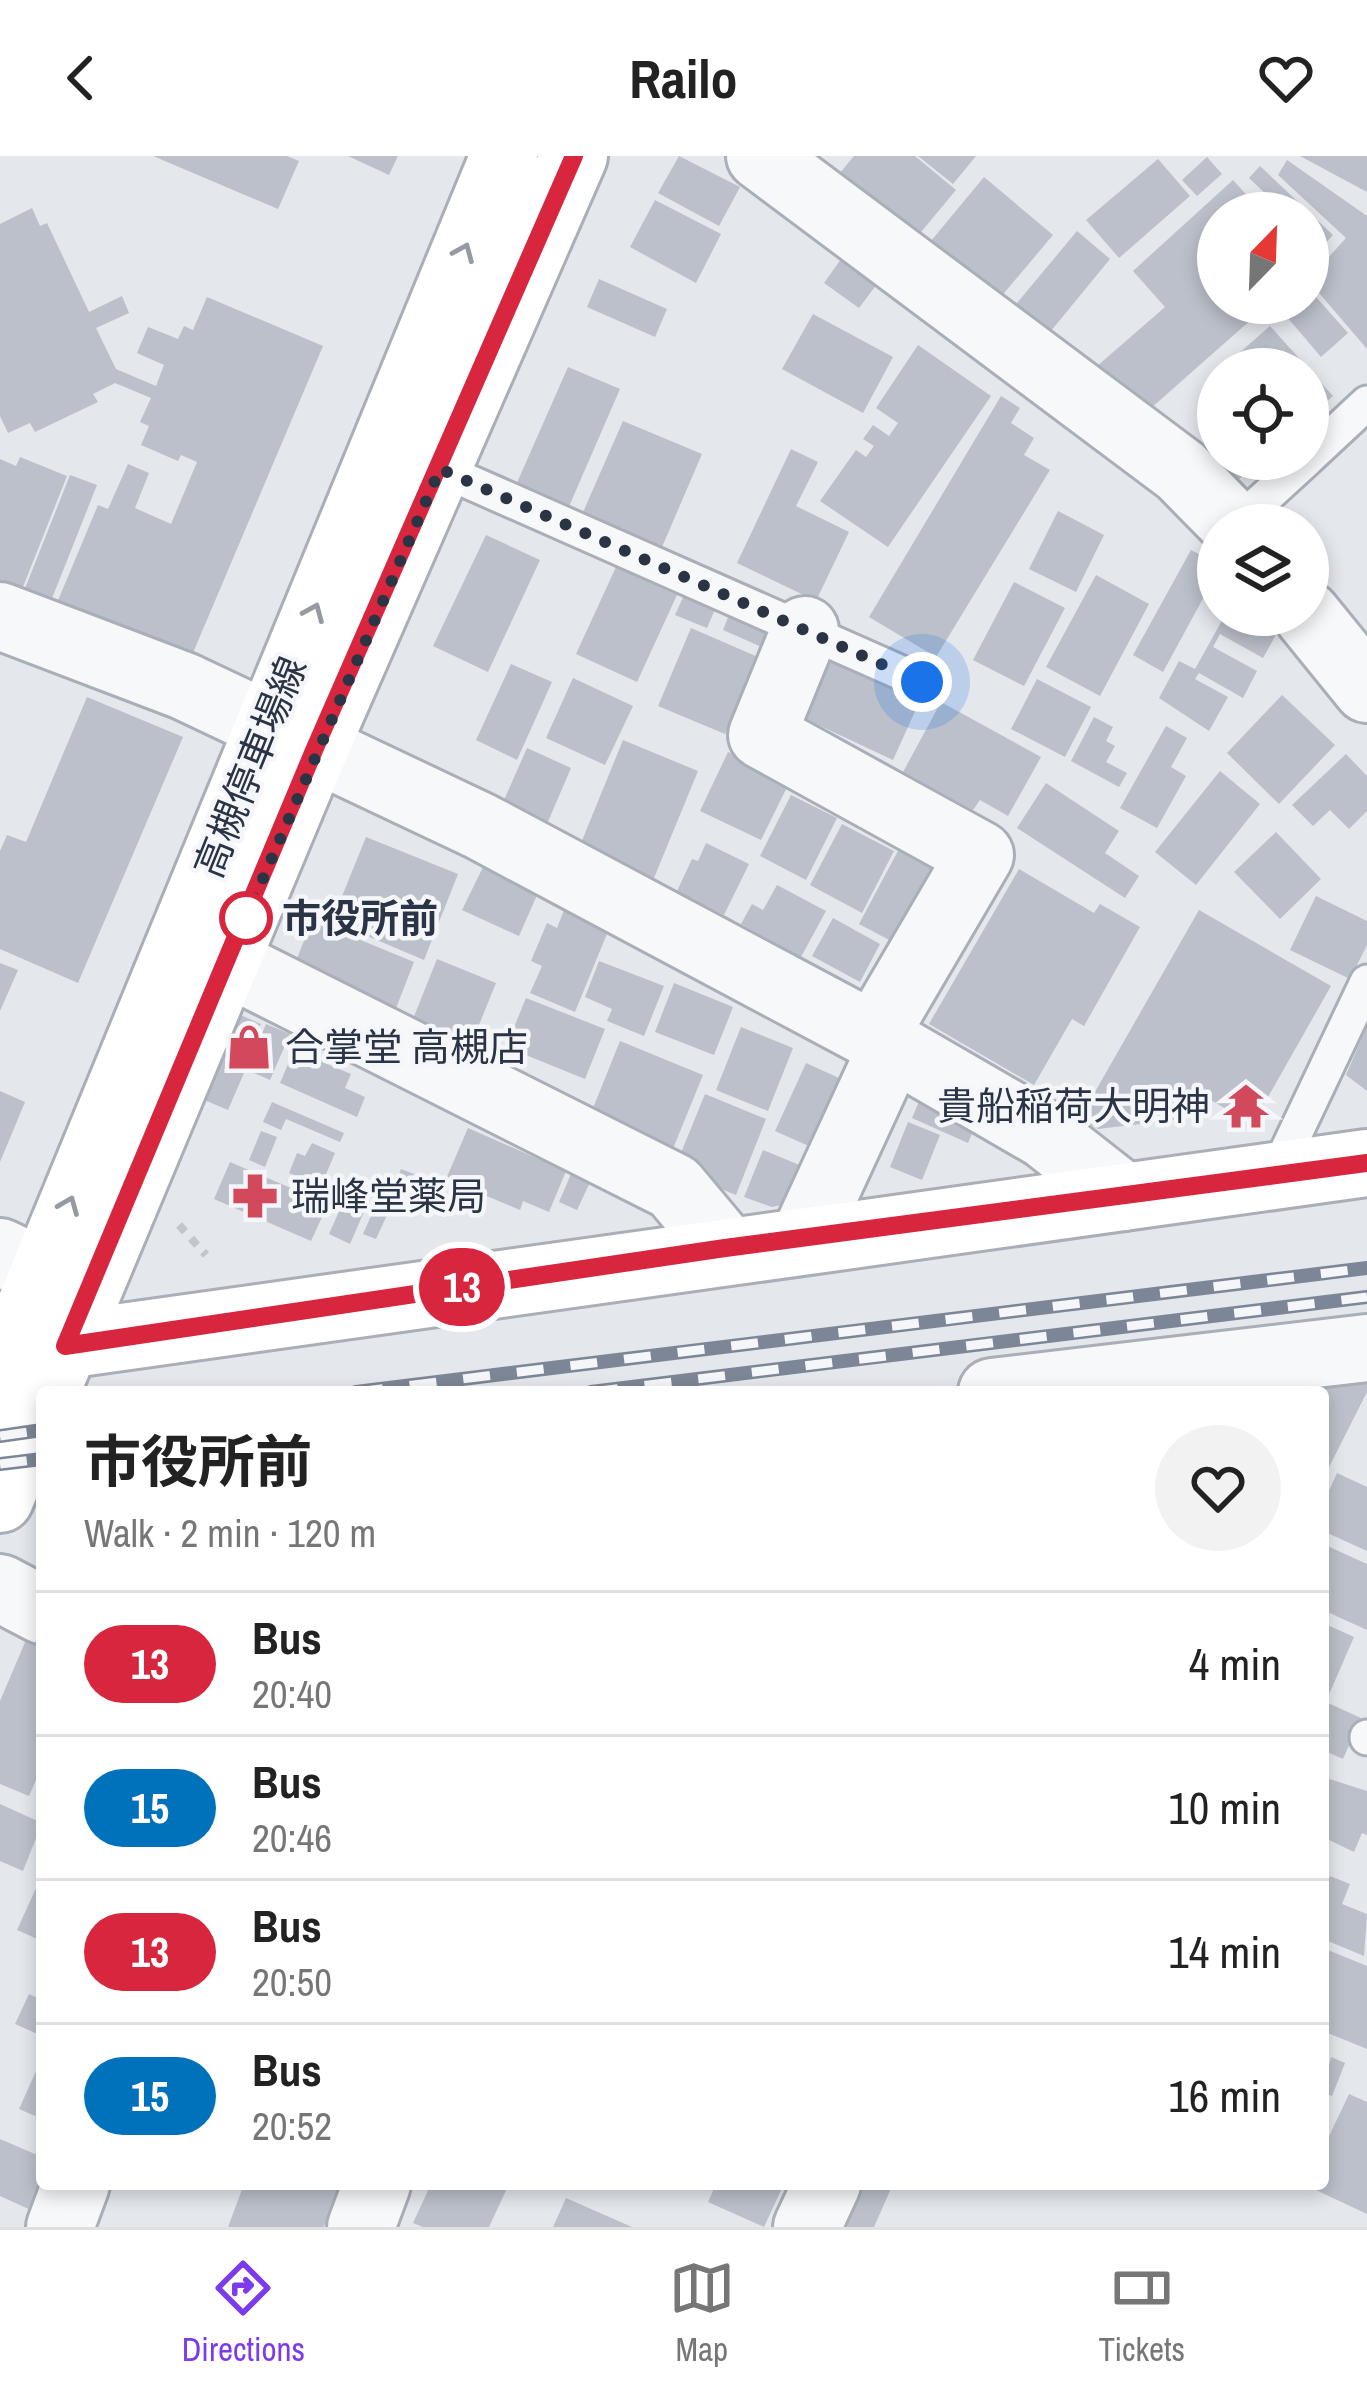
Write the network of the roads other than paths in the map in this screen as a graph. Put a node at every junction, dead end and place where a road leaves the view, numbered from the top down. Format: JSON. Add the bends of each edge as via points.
{"nodes":[{"id":1,"x":504,"y":156,"type":"edge"},
{"id":2,"x":574,"y":156,"type":"edge"},
{"id":3,"x":760,"y":156,"type":"edge"},
{"id":4,"x":1367,"y":404,"type":"edge"},
{"id":5,"x":1329,"y":438,"type":"edge"},
{"id":6,"x":440,"y":469,"type":"junction"},
{"id":7,"x":1283,"y":480,"type":"edge"},
{"id":8,"x":1213,"y":504,"type":"edge"},
{"id":9,"x":1257,"y":504,"type":"edge"},
{"id":10,"x":0,"y":616,"type":"edge"},
{"id":11,"x":805,"y":630,"type":"junction"},
{"id":12,"x":1324,"y":636,"type":"edge"},
{"id":13,"x":922,"y":682,"type":"dead end"},
{"id":14,"x":1367,"y":689,"type":"edge"},
{"id":15,"x":291,"y":735,"type":"junction"},
{"id":16,"x":229,"y":963,"type":"junction"},
{"id":17,"x":1367,"y":982,"type":"edge"},
{"id":18,"x":884,"y":1041,"type":"junction"},
{"id":19,"x":1367,"y":1163,"type":"edge"},
{"id":20,"x":1275,"y":1176,"type":"junction"},
{"id":21,"x":1124,"y":1197,"type":"junction"},
{"id":22,"x":805,"y":1238,"type":"junction"},
{"id":23,"x":725,"y":1248,"type":"junction"},
{"id":24,"x":21,"y":1262,"type":"edge"},
{"id":25,"x":1367,"y":1348,"type":"edge"},
{"id":26,"x":27,"y":1371,"type":"edge"},
{"id":27,"x":1183,"y":1381,"type":"edge"},
{"id":28,"x":1096,"y":1386,"type":"edge"},
{"id":29,"x":36,"y":1497,"type":"edge"},
{"id":30,"x":0,"y":1502,"type":"edge"},
{"id":31,"x":0,"y":1588,"type":"edge"},
{"id":32,"x":36,"y":1607,"type":"edge"},
{"id":33,"x":74,"y":2190,"type":"edge"},
{"id":34,"x":375,"y":2190,"type":"edge"},
{"id":35,"x":824,"y":2190,"type":"edge"},
{"id":36,"x":60,"y":2227,"type":"edge"},
{"id":37,"x":361,"y":2227,"type":"edge"},
{"id":38,"x":807,"y":2227,"type":"edge"}],
"edges":[{"from":15,"to":1,"type":"street","name":"高槻停車場線","one_way":true},
{"from":2,"to":6,"type":"street","name":"高槻停車場線"},
{"from":3,"to":8,"type":"street","via":[[1181,471]]},
{"from":4,"to":5,"type":"lane"},
{"from":6,"to":11,"type":"lane"},
{"from":6,"to":15,"type":"street","name":"高槻停車場線"},
{"from":7,"to":9,"type":"lane"},
{"from":10,"to":15,"type":"street"},
{"from":11,"to":13,"type":"lane"},
{"from":11,"to":18,"type":"street","via":[[761,735],[980,855]]},
{"from":12,"to":14,"type":"street"},
{"from":15,"to":16,"type":"street","name":"高槻停車場線"},
{"from":15,"to":18,"type":"street"},
{"from":24,"to":15,"type":"street","name":"高槻停車場線","one_way":true},
{"from":16,"to":23,"type":"street","via":[[674,1187]]},
{"from":16,"to":26,"type":"street","name":"高槻停車場線"},
{"from":17,"to":20,"type":"lane"},
{"from":18,"to":21,"type":"street","via":[[1045,1135]]},
{"from":18,"to":22,"type":"street"},
{"from":19,"to":20,"type":"street"},
{"from":20,"to":21,"type":"street"},
{"from":21,"to":22,"type":"street"},
{"from":22,"to":23,"type":"street"},
{"from":23,"to":26,"type":"street"},
{"from":24,"to":26,"type":"street"},
{"from":25,"to":27,"type":"street"},
{"from":26,"to":30,"type":"street","name":"高槻停車場線"},
{"from":27,"to":28,"type":"street"},
{"from":29,"to":30,"type":"street"},
{"from":31,"to":32,"type":"street"},
{"from":33,"to":36,"type":"street"},
{"from":34,"to":37,"type":"street"},
{"from":35,"to":38,"type":"street"}]}
